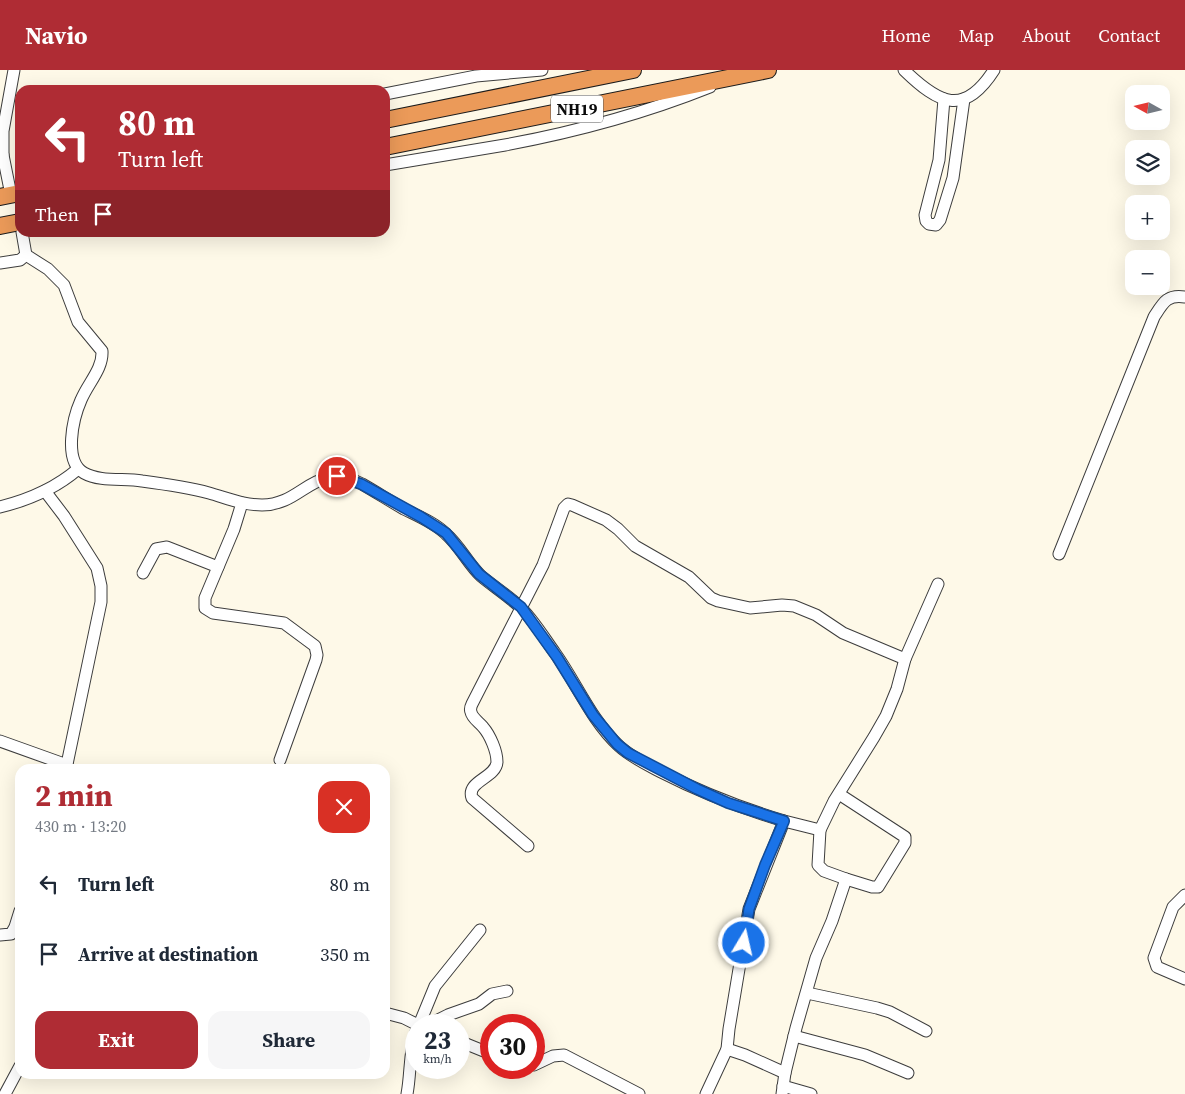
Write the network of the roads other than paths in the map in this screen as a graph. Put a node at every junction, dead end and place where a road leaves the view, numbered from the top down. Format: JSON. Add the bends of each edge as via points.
{"nodes":[{"id":1,"x":14,"y":70,"type":"edge"},
{"id":2,"x":542,"y":70,"type":"edge"},
{"id":3,"x":633,"y":70,"type":"edge"},
{"id":4,"x":768,"y":70,"type":"edge"},
{"id":5,"x":904,"y":70,"type":"edge"},
{"id":6,"x":994,"y":70,"type":"edge"},
{"id":7,"x":740,"y":76,"type":"junction"},
{"id":8,"x":390,"y":93,"type":"edge"},
{"id":9,"x":944,"y":99,"type":"junction"},
{"id":10,"x":964,"y":99,"type":"junction"},
{"id":11,"x":390,"y":119,"type":"edge"},
{"id":12,"x":2,"y":130,"type":"edge"},
{"id":13,"x":390,"y":146,"type":"edge"},
{"id":14,"x":940,"y":153,"type":"junction"},
{"id":15,"x":1,"y":155,"type":"edge"},
{"id":16,"x":957,"y":155,"type":"junction"},
{"id":17,"x":390,"y":164,"type":"edge"},
{"id":18,"x":10,"y":195,"type":"edge"},
{"id":19,"x":15,"y":224,"type":"edge"},
{"id":20,"x":0,"y":226,"type":"edge"},
{"id":21,"x":23,"y":237,"type":"edge"},
{"id":22,"x":26,"y":255,"type":"junction"},
{"id":23,"x":0,"y":263,"type":"edge"},
{"id":24,"x":1185,"y":296,"type":"edge"},
{"id":25,"x":78,"y":469,"type":"junction"},
{"id":26,"x":45,"y":491,"type":"junction"},
{"id":27,"x":242,"y":504,"type":"junction"},
{"id":28,"x":0,"y":507,"type":"edge"},
{"id":29,"x":1059,"y":554,"type":"dead end"},
{"id":30,"x":218,"y":567,"type":"junction"},
{"id":31,"x":143,"y":573,"type":"dead end"},
{"id":32,"x":938,"y":584,"type":"dead end"},
{"id":33,"x":521,"y":607,"type":"junction"},
{"id":34,"x":905,"y":658,"type":"junction"},
{"id":35,"x":0,"y":740,"type":"edge"},
{"id":36,"x":280,"y":760,"type":"dead end"},
{"id":37,"x":59,"y":764,"type":"edge"},
{"id":38,"x":67,"y":764,"type":"edge"},
{"id":39,"x":839,"y":794,"type":"junction"},
{"id":40,"x":784,"y":821,"type":"junction"},
{"id":41,"x":820,"y":830,"type":"junction"},
{"id":42,"x":528,"y":846,"type":"dead end"},
{"id":43,"x":846,"y":879,"type":"junction"},
{"id":44,"x":1185,"y":895,"type":"edge"},
{"id":45,"x":480,"y":930,"type":"dead end"},
{"id":46,"x":1185,"y":979,"type":"edge"},
{"id":47,"x":507,"y":991,"type":"dead end"},
{"id":48,"x":807,"y":993,"type":"junction"},
{"id":49,"x":390,"y":1014,"type":"edge"},
{"id":50,"x":423,"y":1014,"type":"edge"},
{"id":51,"x":448,"y":1014,"type":"edge"},
{"id":52,"x":405,"y":1018,"type":"edge"},
{"id":53,"x":926,"y":1031,"type":"dead end"},
{"id":54,"x":794,"y":1036,"type":"junction"},
{"id":55,"x":727,"y":1049,"type":"junction"},
{"id":56,"x":545,"y":1060,"type":"edge"},
{"id":57,"x":908,"y":1073,"type":"dead end"},
{"id":58,"x":785,"y":1074,"type":"junction"},
{"id":59,"x":15,"y":1075,"type":"edge"},
{"id":60,"x":409,"y":1079,"type":"edge"},
{"id":61,"x":783,"y":1090,"type":"edge"},
{"id":62,"x":5,"y":1094,"type":"edge"},
{"id":63,"x":407,"y":1094,"type":"edge"},
{"id":64,"x":639,"y":1094,"type":"edge"},
{"id":65,"x":706,"y":1094,"type":"edge"},
{"id":66,"x":810,"y":1094,"type":"edge"}],
"edges":[{"from":1,"to":12,"type":"street"},
{"from":2,"to":8,"type":"street","via":[[476,76]]},
{"from":3,"to":11,"type":"highway","number":"NH19"},
{"from":4,"to":7,"type":"highway","number":"NH19"},
{"from":5,"to":9,"type":"street","via":[[923,88]]},
{"from":6,"to":10,"type":"street","via":[[980,89]]},
{"from":7,"to":13,"type":"highway","number":"NH19"},
{"from":7,"to":17,"type":"street","via":[[623,117],[506,144]]},
{"from":9,"to":10,"type":"street"},
{"from":9,"to":14,"type":"street"},
{"from":10,"to":16,"type":"street"},
{"from":12,"to":15,"type":"street"},
{"from":14,"to":16,"type":"street"},
{"from":14,"to":16,"type":"street","via":[[925,214],[926,221],[933,225],[938,223],[945,207]]},
{"from":15,"to":18,"type":"street"},
{"from":19,"to":20,"type":"highway"},
{"from":21,"to":22,"type":"street"},
{"from":22,"to":23,"type":"street","via":[[20,260]]},
{"from":22,"to":25,"type":"street","via":[[48,269],[64,285],[78,322],[102,351],[99,368],[76,414],[72,442]]},
{"from":24,"to":29,"type":"street","via":[[1175,295],[1164,302],[1154,317]]},
{"from":25,"to":26,"type":"street"},
{"from":25,"to":27,"type":"street","via":[[96,477],[175,485]]},
{"from":26,"to":28,"type":"street"},
{"from":26,"to":38,"type":"street","via":[[88,552],[97,568],[101,586],[101,602]]},
{"from":27,"to":30,"type":"street"},
{"from":27,"to":33,"type":"street","via":[[277,503],[330,476],[352,480],[446,533],[479,574]]},
{"from":30,"to":31,"type":"street","via":[[161,547],[156,549]]},
{"from":30,"to":36,"type":"street","via":[[204,602],[205,608],[284,623],[315,646],[316,660]]},
{"from":32,"to":34,"type":"street"},
{"from":33,"to":34,"type":"street","via":[[544,565],[564,508],[569,504],[606,520],[635,546],[689,578],[711,598],[750,608],[794,606],[816,615],[843,633]]},
{"from":33,"to":40,"type":"street","via":[[593,715],[628,753],[728,803]]},
{"from":33,"to":42,"type":"street","via":[[472,704],[471,713],[491,740],[497,762],[494,771],[474,786],[471,794]]},
{"from":34,"to":39,"type":"street","via":[[886,716]]},
{"from":35,"to":37,"type":"street"},
{"from":39,"to":41,"type":"street"},
{"from":39,"to":43,"type":"street","via":[[906,837],[878,887]]},
{"from":40,"to":41,"type":"street"},
{"from":40,"to":55,"type":"street","via":[[749,909]]},
{"from":41,"to":43,"type":"street","via":[[818,865],[824,871]]},
{"from":43,"to":48,"type":"street","via":[[816,958]]},
{"from":44,"to":46,"type":"street","via":[[1173,907],[1154,958],[1157,967]]},
{"from":45,"to":50,"type":"street","via":[[435,986]]},
{"from":47,"to":51,"type":"street","via":[[492,994],[480,1004]]},
{"from":48,"to":53,"type":"street","via":[[890,1012]]},
{"from":48,"to":54,"type":"street"},
{"from":49,"to":52,"type":"street"},
{"from":54,"to":57,"type":"street","via":[[866,1055]]},
{"from":54,"to":58,"type":"street"},
{"from":55,"to":58,"type":"street"},
{"from":55,"to":65,"type":"street"},
{"from":56,"to":64,"type":"street","via":[[564,1055]]},
{"from":58,"to":61,"type":"street"},
{"from":59,"to":62,"type":"street"},
{"from":60,"to":63,"type":"street"},
{"from":61,"to":66,"type":"street"}]}
